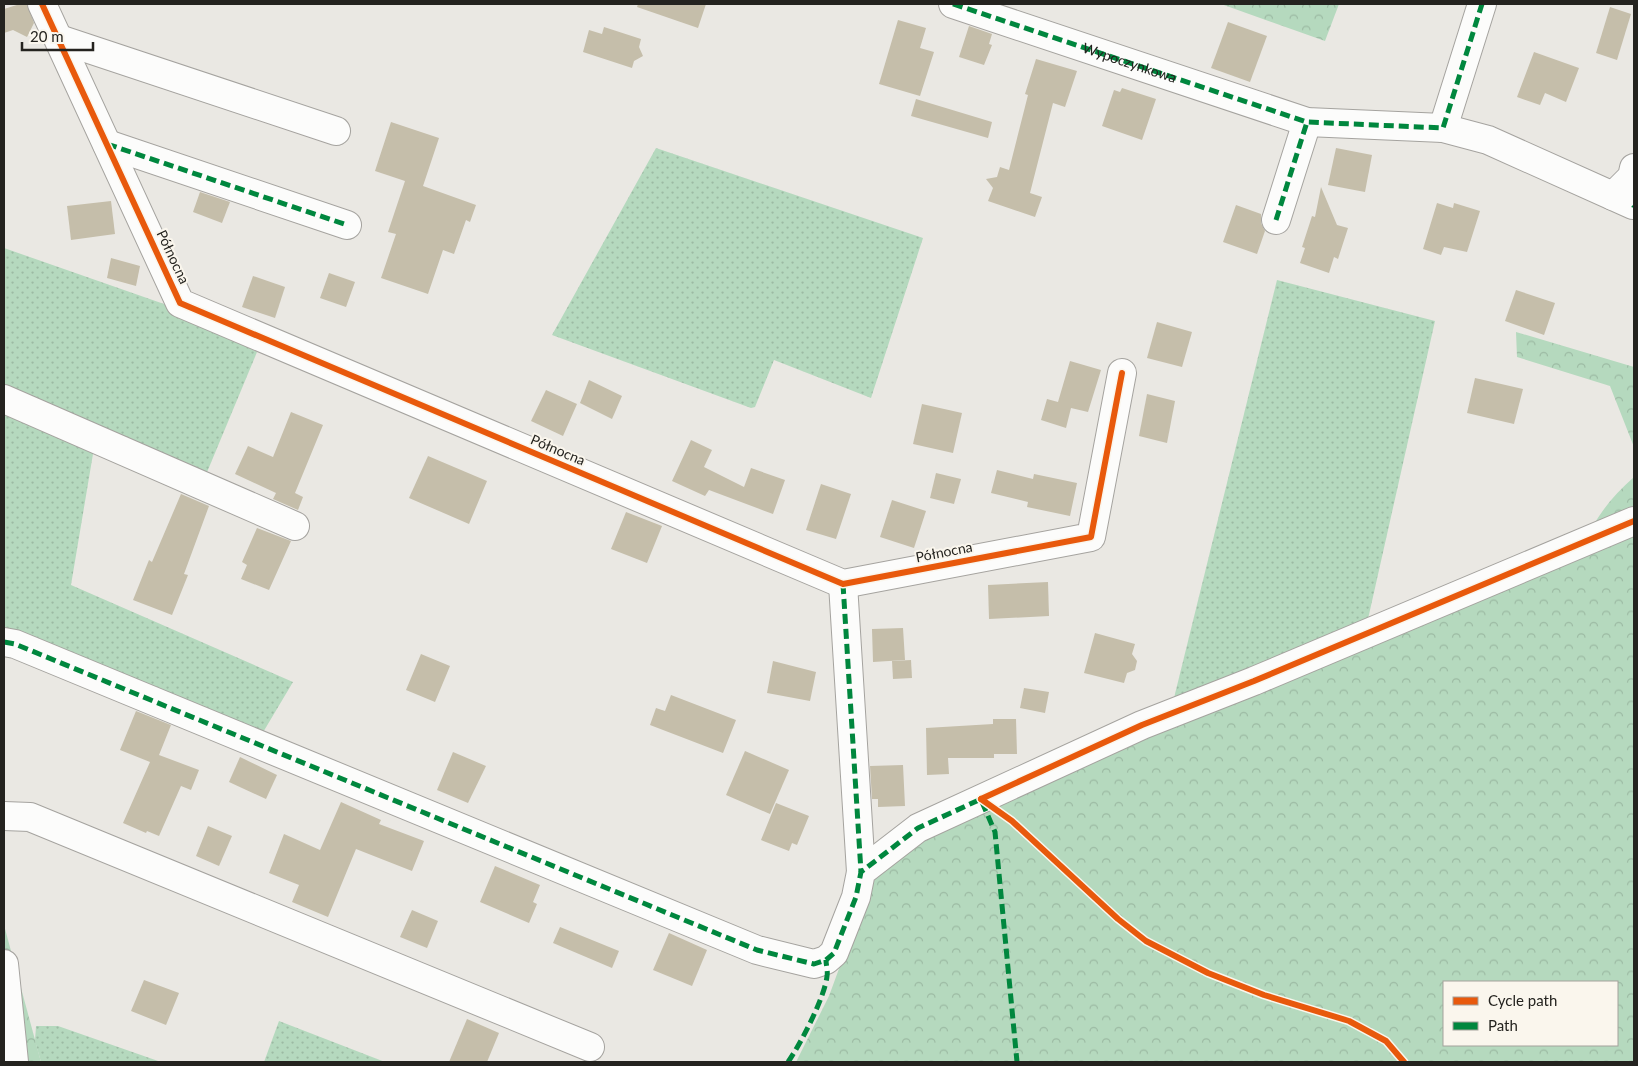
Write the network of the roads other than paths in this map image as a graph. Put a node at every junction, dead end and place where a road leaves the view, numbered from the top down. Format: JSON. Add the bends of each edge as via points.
{"nodes":[{"id":1,"x":42,"y":4,"type":"edge"},
{"id":2,"x":953,"y":4,"type":"edge"},
{"id":3,"x":1482,"y":4,"type":"edge"},
{"id":4,"x":59,"y":39,"type":"junction"},
{"id":5,"x":1307,"y":122,"type":"junction"},
{"id":6,"x":1443,"y":128,"type":"junction"},
{"id":7,"x":336,"y":131,"type":"dead end"},
{"id":8,"x":107,"y":144,"type":"junction"},
{"id":9,"x":1634,"y":168,"type":"edge"},
{"id":10,"x":1623,"y":200,"type":"edge"},
{"id":11,"x":1276,"y":220,"type":"dead end"},
{"id":12,"x":346,"y":224,"type":"dead end"},
{"id":13,"x":1122,"y":373,"type":"dead end"},
{"id":14,"x":4,"y":399,"type":"edge"},
{"id":15,"x":1634,"y":521,"type":"edge"},
{"id":16,"x":295,"y":526,"type":"dead end"},
{"id":17,"x":842,"y":584,"type":"junction"},
{"id":18,"x":4,"y":642,"type":"edge"},
{"id":19,"x":4,"y":816,"type":"edge"},
{"id":20,"x":861,"y":872,"type":"junction"},
{"id":21,"x":4,"y":964,"type":"edge"},
{"id":22,"x":590,"y":1047,"type":"dead end"},
{"id":23,"x":14,"y":1062,"type":"edge"}],
"edges":[{"from":1,"to":4,"type":"street","name":"Północna"},
{"from":2,"to":5,"type":"street","name":"Wypoczynkowa"},
{"from":3,"to":6,"type":"street"},
{"from":4,"to":7,"type":"street"},
{"from":4,"to":8,"type":"street","name":"Północna"},
{"from":5,"to":6,"type":"street","name":"Wypoczynkowa"},
{"from":5,"to":11,"type":"street"},
{"from":6,"to":10,"type":"street","name":"Wypoczynkowa","via":[[1488,140]]},
{"from":8,"to":12,"type":"street"},
{"from":8,"to":17,"type":"street","name":"Północna","via":[[180,303]]},
{"from":9,"to":10,"type":"street"},
{"from":13,"to":17,"type":"street","name":"Północna","via":[[1091,537]]},
{"from":14,"to":16,"type":"street"},
{"from":15,"to":20,"type":"street","via":[[1142,725],[918,828]]},
{"from":17,"to":20,"type":"street"},
{"from":18,"to":20,"type":"street","via":[[757,950],[814,964],[826,960],[834,953],[856,897]]},
{"from":19,"to":22,"type":"street","via":[[30,818]]},
{"from":21,"to":23,"type":"street"}]}
